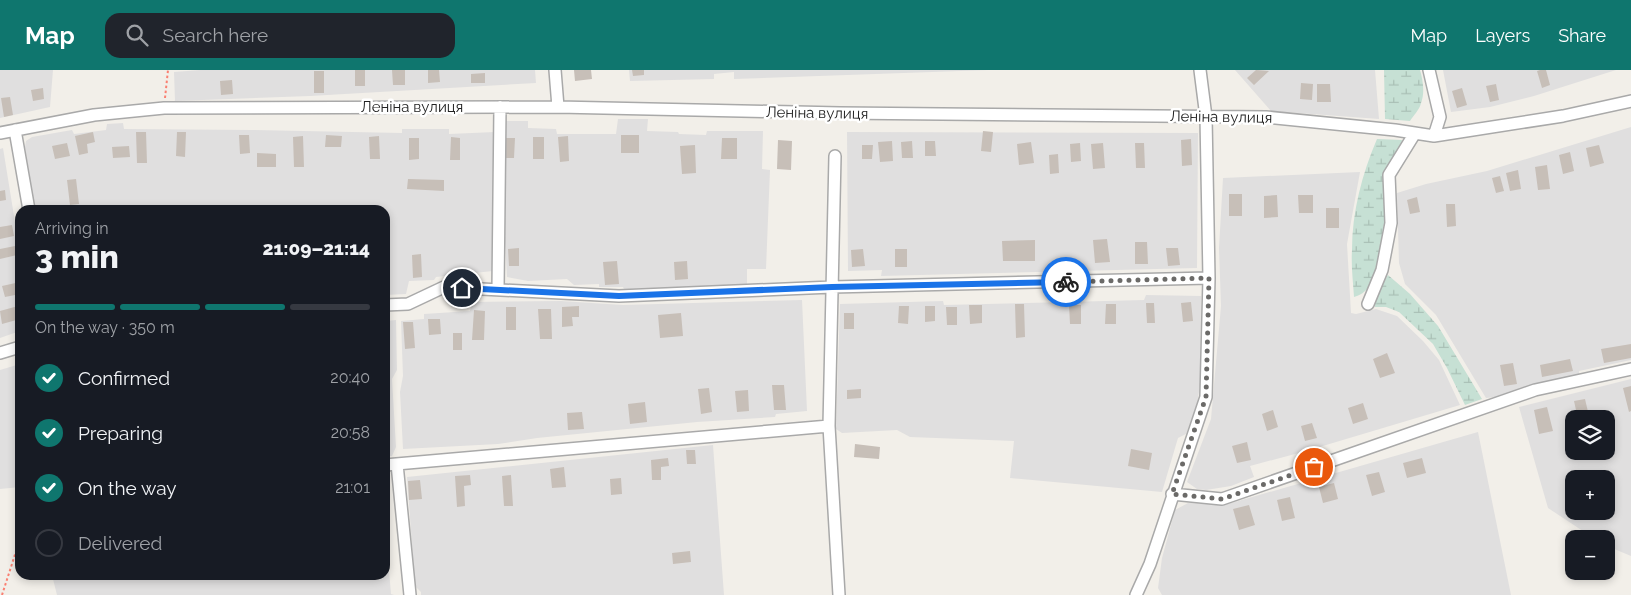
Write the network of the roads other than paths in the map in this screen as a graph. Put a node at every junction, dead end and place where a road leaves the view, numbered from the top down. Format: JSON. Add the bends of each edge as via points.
{"nodes":[{"id":1,"x":555,"y":70,"type":"edge"},
{"id":2,"x":1200,"y":70,"type":"edge"},
{"id":3,"x":1429,"y":70,"type":"edge"},
{"id":4,"x":1631,"y":101,"type":"edge"},
{"id":5,"x":500,"y":107,"type":"junction"},
{"id":6,"x":558,"y":107,"type":"junction"},
{"id":7,"x":1206,"y":117,"type":"junction"},
{"id":8,"x":15,"y":130,"type":"junction"},
{"id":9,"x":0,"y":133,"type":"edge"},
{"id":10,"x":1414,"y":133,"type":"junction"},
{"id":11,"x":1434,"y":136,"type":"junction"},
{"id":12,"x":834,"y":156,"type":"dead end"},
{"id":13,"x":28,"y":205,"type":"edge"},
{"id":14,"x":1209,"y":278,"type":"junction"},
{"id":15,"x":832,"y":287,"type":"junction"},
{"id":16,"x":498,"y":290,"type":"junction"},
{"id":17,"x":1368,"y":304,"type":"dead end"},
{"id":18,"x":390,"y":305,"type":"edge"},
{"id":19,"x":15,"y":348,"type":"edge"},
{"id":20,"x":0,"y":353,"type":"edge"},
{"id":21,"x":1631,"y":369,"type":"edge"},
{"id":22,"x":829,"y":426,"type":"junction"},
{"id":23,"x":397,"y":464,"type":"junction"},
{"id":24,"x":390,"y":465,"type":"edge"},
{"id":25,"x":1172,"y":494,"type":"junction"},
{"id":26,"x":410,"y":595,"type":"edge"},
{"id":27,"x":839,"y":595,"type":"edge"},
{"id":28,"x":1136,"y":595,"type":"edge"}],
"edges":[{"from":1,"to":6,"type":"street"},
{"from":2,"to":7,"type":"street"},
{"from":3,"to":11,"type":"street","via":[[1440,117]]},
{"from":4,"to":11,"type":"street","name":"Леніна вулиця","via":[[1564,116]]},
{"from":5,"to":6,"type":"street","name":"Леніна вулиця"},
{"from":5,"to":8,"type":"street","name":"Леніна вулиця","via":[[164,108],[94,115]]},
{"from":5,"to":16,"type":"street"},
{"from":6,"to":7,"type":"street","name":"Леніна вулиця"},
{"from":7,"to":10,"type":"street","name":"Леніна вулиця","via":[[1266,117]]},
{"from":7,"to":14,"type":"street"},
{"from":8,"to":9,"type":"street","name":"Леніна вулиця"},
{"from":8,"to":13,"type":"street"},
{"from":10,"to":11,"type":"street","name":"Леніна вулиця"},
{"from":10,"to":17,"type":"street","via":[[1389,175],[1391,223],[1382,270]]},
{"from":12,"to":15,"type":"street"},
{"from":14,"to":15,"type":"street"},
{"from":14,"to":25,"type":"street","via":[[1206,397]]},
{"from":15,"to":16,"type":"street","via":[[619,296]]},
{"from":15,"to":22,"type":"street"},
{"from":16,"to":18,"type":"street","via":[[444,287],[408,304]]},
{"from":19,"to":20,"type":"street"},
{"from":21,"to":25,"type":"street","via":[[1535,390],[1222,499]]},
{"from":22,"to":23,"type":"street"},
{"from":22,"to":27,"type":"street"},
{"from":23,"to":24,"type":"street"},
{"from":23,"to":26,"type":"street"},
{"from":25,"to":28,"type":"street","via":[[1150,564]]}]}
